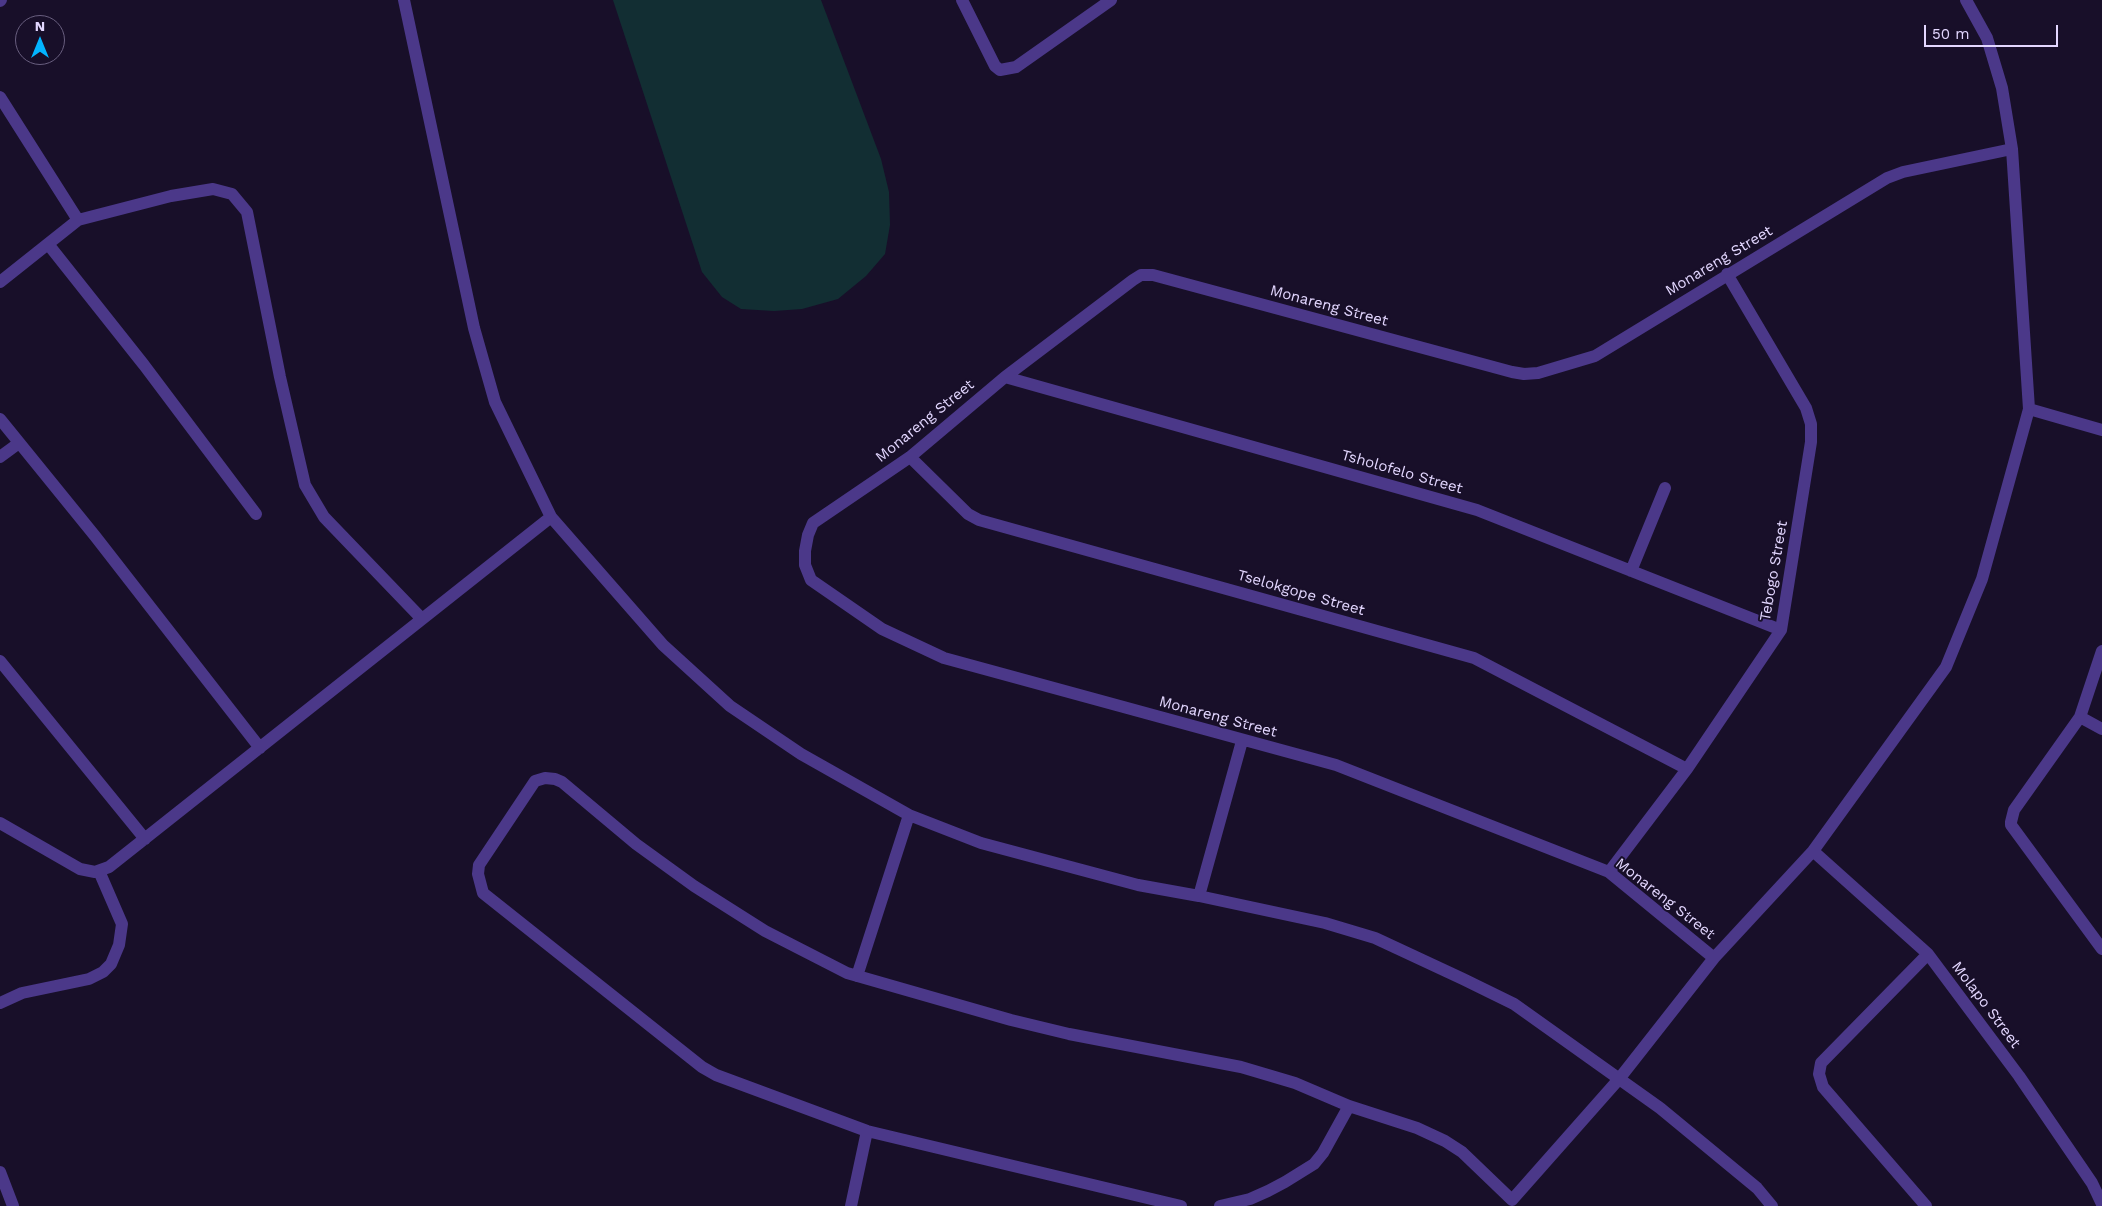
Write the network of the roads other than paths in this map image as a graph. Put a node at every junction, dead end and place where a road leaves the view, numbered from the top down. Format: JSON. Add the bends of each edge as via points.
{"nodes":[{"id":1,"x":404,"y":0,"type":"edge"},
{"id":2,"x":962,"y":0,"type":"edge"},
{"id":3,"x":1111,"y":0,"type":"edge"},
{"id":4,"x":1966,"y":0,"type":"edge"},
{"id":5,"x":0,"y":97,"type":"edge"},
{"id":6,"x":2012,"y":149,"type":"junction"},
{"id":7,"x":78,"y":220,"type":"junction"},
{"id":8,"x":48,"y":244,"type":"junction"},
{"id":9,"x":1727,"y":274,"type":"junction"},
{"id":10,"x":0,"y":282,"type":"edge"},
{"id":11,"x":1005,"y":377,"type":"junction"},
{"id":12,"x":2029,"y":409,"type":"junction"},
{"id":13,"x":0,"y":419,"type":"edge"},
{"id":14,"x":2102,"y":430,"type":"edge"},
{"id":15,"x":19,"y":443,"type":"junction"},
{"id":16,"x":0,"y":457,"type":"edge"},
{"id":17,"x":910,"y":457,"type":"junction"},
{"id":18,"x":1665,"y":488,"type":"dead end"},
{"id":19,"x":256,"y":514,"type":"dead end"},
{"id":20,"x":551,"y":517,"type":"junction"},
{"id":21,"x":1631,"y":571,"type":"junction"},
{"id":22,"x":422,"y":619,"type":"junction"},
{"id":23,"x":1781,"y":630,"type":"junction"},
{"id":24,"x":2102,"y":651,"type":"edge"},
{"id":25,"x":0,"y":661,"type":"edge"},
{"id":26,"x":2080,"y":717,"type":"junction"},
{"id":27,"x":2102,"y":728,"type":"edge"},
{"id":28,"x":1242,"y":741,"type":"junction"},
{"id":29,"x":260,"y":748,"type":"junction"},
{"id":30,"x":1687,"y":769,"type":"junction"},
{"id":31,"x":909,"y":815,"type":"junction"},
{"id":32,"x":0,"y":823,"type":"edge"},
{"id":33,"x":146,"y":838,"type":"junction"},
{"id":34,"x":1813,"y":851,"type":"junction"},
{"id":35,"x":99,"y":871,"type":"junction"},
{"id":36,"x":1609,"y":872,"type":"junction"},
{"id":37,"x":1199,"y":896,"type":"junction"},
{"id":38,"x":2102,"y":949,"type":"edge"},
{"id":39,"x":1928,"y":954,"type":"junction"},
{"id":40,"x":1714,"y":958,"type":"junction"},
{"id":41,"x":857,"y":976,"type":"junction"},
{"id":42,"x":0,"y":1003,"type":"edge"},
{"id":43,"x":1619,"y":1079,"type":"junction"},
{"id":44,"x":1349,"y":1106,"type":"junction"},
{"id":45,"x":867,"y":1131,"type":"junction"},
{"id":46,"x":0,"y":1172,"type":"edge"},
{"id":47,"x":1509,"y":1203,"type":"edge"},
{"id":48,"x":2102,"y":1204,"type":"edge"},
{"id":49,"x":13,"y":1206,"type":"edge"},
{"id":50,"x":851,"y":1206,"type":"edge"},
{"id":51,"x":1181,"y":1206,"type":"edge"},
{"id":52,"x":1220,"y":1206,"type":"edge"},
{"id":53,"x":1772,"y":1206,"type":"edge"},
{"id":54,"x":1926,"y":1206,"type":"edge"}],
"edges":[{"from":1,"to":20,"type":"street","via":[[474,328],[495,402]]},
{"from":2,"to":3,"type":"street","via":[[1000,70],[1016,67]]},
{"from":4,"to":6,"type":"street","via":[[1987,38],[2002,88]]},
{"from":5,"to":7,"type":"street"},
{"from":6,"to":9,"type":"street","name":"Monareng Street","via":[[1887,178]]},
{"from":6,"to":12,"type":"street"},
{"from":7,"to":8,"type":"street"},
{"from":7,"to":22,"type":"street","via":[[171,196],[213,189],[232,194],[247,212],[305,485],[324,517]]},
{"from":8,"to":10,"type":"street"},
{"from":8,"to":19,"type":"street"},
{"from":9,"to":11,"type":"street","name":"Monareng Street","via":[[1595,356],[1524,374],[1153,275],[1142,275]]},
{"from":9,"to":23,"type":"street","name":"Tebogo Street","via":[[1806,408],[1811,424],[1812,442]]},
{"from":11,"to":17,"type":"street","name":"Monareng Street"},
{"from":11,"to":21,"type":"street","name":"Tsholofelo Street","via":[[1477,510]]},
{"from":12,"to":14,"type":"street"},
{"from":12,"to":34,"type":"street","via":[[1982,579],[1950,660]]},
{"from":13,"to":15,"type":"street"},
{"from":15,"to":16,"type":"street"},
{"from":15,"to":29,"type":"street"},
{"from":17,"to":28,"type":"street","name":"Monareng Street","via":[[813,523],[804,551],[811,580],[882,629],[944,658]]},
{"from":17,"to":30,"type":"street","name":"Tselokgope Street","via":[[968,514],[979,520],[1474,658]]},
{"from":18,"to":21,"type":"street"},
{"from":20,"to":22,"type":"street"},
{"from":20,"to":31,"type":"street","via":[[663,645],[730,706],[801,754]]},
{"from":21,"to":23,"type":"street","name":"Tsholofelo Street"},
{"from":22,"to":29,"type":"street"},
{"from":23,"to":30,"type":"street","name":"Tebogo Street"},
{"from":24,"to":26,"type":"street"},
{"from":25,"to":33,"type":"street"},
{"from":26,"to":27,"type":"street"},
{"from":26,"to":38,"type":"street","via":[[2014,810],[2011,823]]},
{"from":28,"to":36,"type":"street","name":"Monareng Street","via":[[1336,765]]},
{"from":28,"to":37,"type":"street"},
{"from":29,"to":33,"type":"street"},
{"from":30,"to":36,"type":"street","name":"Tebogo Street"},
{"from":31,"to":37,"type":"street","via":[[981,843],[1138,885]]},
{"from":31,"to":41,"type":"street"},
{"from":32,"to":35,"type":"street","via":[[80,869]]},
{"from":33,"to":35,"type":"street"},
{"from":34,"to":39,"type":"street","name":"Molapo Street"},
{"from":34,"to":40,"type":"street"},
{"from":35,"to":42,"type":"street","via":[[122,924],[119,945],[111,964],[89,979],[22,992]]},
{"from":36,"to":40,"type":"street","name":"Monareng Street"},
{"from":37,"to":43,"type":"street","via":[[1325,923],[1375,938],[1514,1004]]},
{"from":39,"to":48,"type":"street","name":"Molapo Street","via":[[2020,1076],[2092,1183]]},
{"from":39,"to":54,"type":"street","via":[[1821,1063],[1819,1074],[1823,1087]]},
{"from":40,"to":43,"type":"street"},
{"from":41,"to":44,"type":"street","via":[[1011,1020],[1241,1067],[1295,1083]]},
{"from":41,"to":45,"type":"street","via":[[765,931],[694,886],[555,779],[534,781],[478,869],[483,893],[702,1068]]},
{"from":43,"to":47,"type":"street"},
{"from":43,"to":53,"type":"street","via":[[1660,1108],[1757,1188]]},
{"from":44,"to":47,"type":"street","via":[[1417,1128],[1445,1141],[1462,1152]]},
{"from":44,"to":52,"type":"street","via":[[1314,1164],[1268,1191]]},
{"from":45,"to":50,"type":"street"},
{"from":45,"to":51,"type":"street"},
{"from":46,"to":49,"type":"street"}]}
